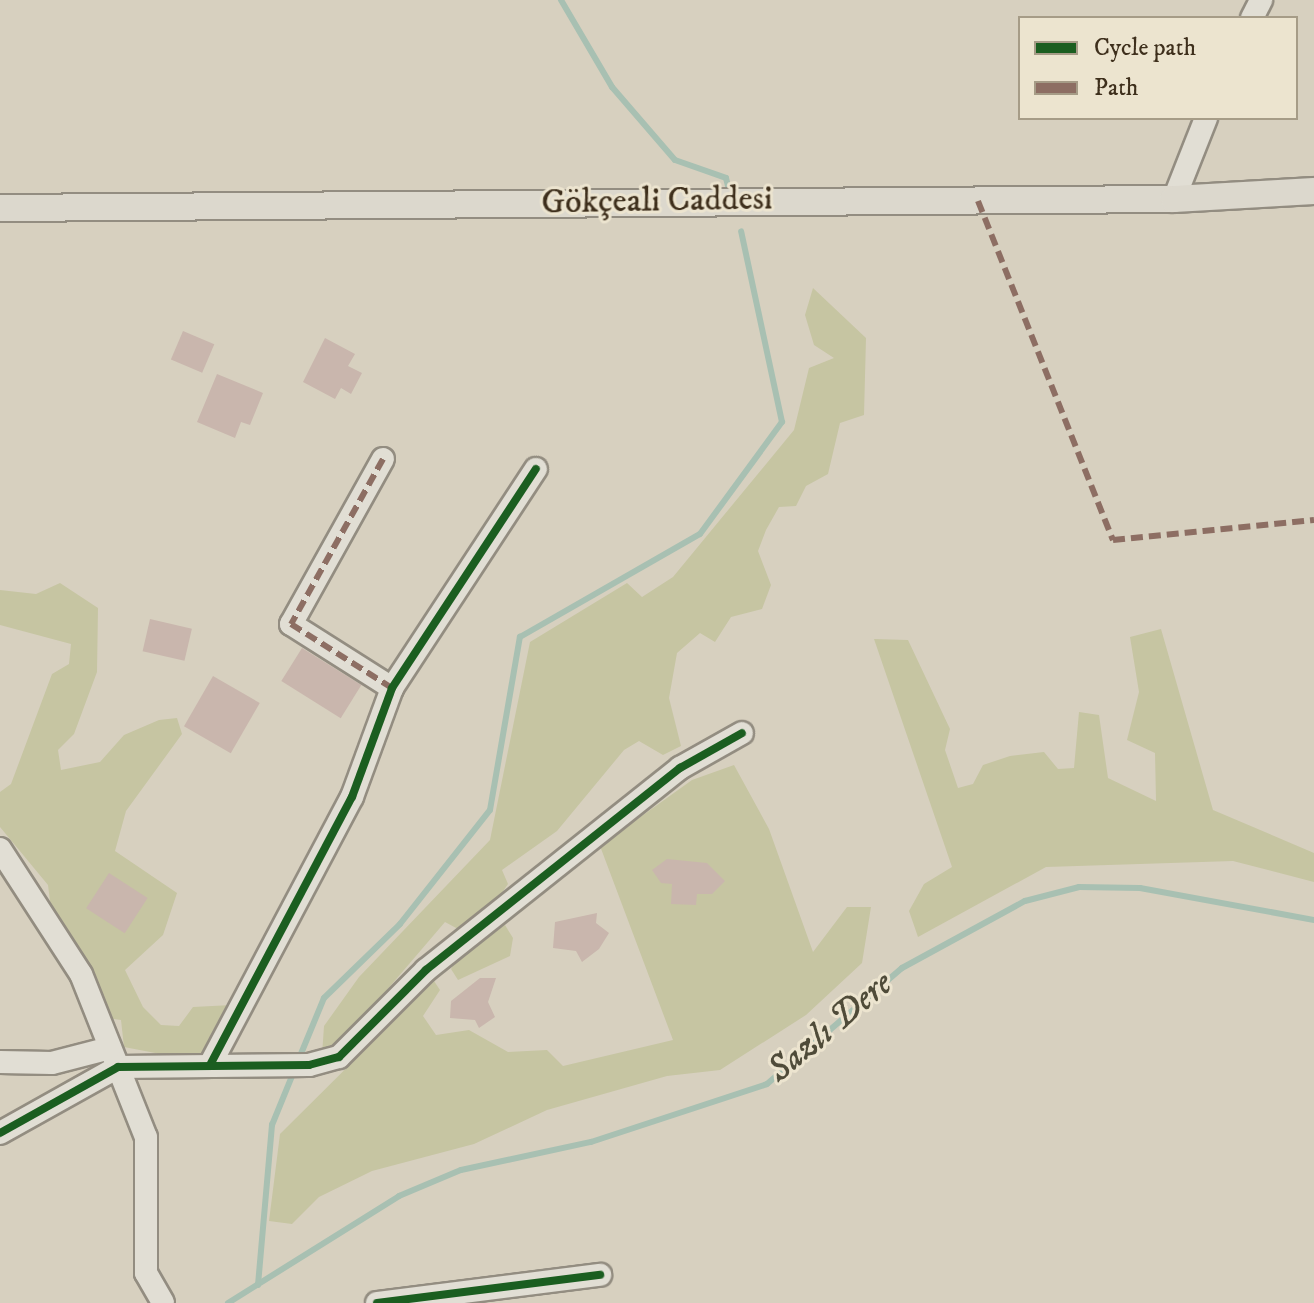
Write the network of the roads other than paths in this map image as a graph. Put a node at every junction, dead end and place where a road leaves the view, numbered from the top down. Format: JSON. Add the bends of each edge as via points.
{"nodes":[{"id":1,"x":1205,"y":120,"type":"edge"},
{"id":2,"x":1314,"y":191,"type":"edge"},
{"id":3,"x":1174,"y":199,"type":"junction"},
{"id":4,"x":0,"y":208,"type":"edge"},
{"id":5,"x":383,"y":459,"type":"dead end"},
{"id":6,"x":536,"y":469,"type":"dead end"},
{"id":7,"x":392,"y":688,"type":"junction"},
{"id":8,"x":742,"y":733,"type":"dead end"},
{"id":9,"x":4,"y":864,"type":"edge"},
{"id":10,"x":114,"y":1057,"type":"junction"},
{"id":11,"x":0,"y":1062,"type":"edge"},
{"id":12,"x":210,"y":1065,"type":"junction"},
{"id":13,"x":0,"y":1133,"type":"edge"},
{"id":14,"x":600,"y":1275,"type":"dead end"},
{"id":15,"x":163,"y":1303,"type":"edge"},
{"id":16,"x":377,"y":1303,"type":"edge"}],
"edges":[{"from":1,"to":3,"type":"street"},
{"from":2,"to":3,"type":"main road","name":"Gökçeali Caddesi"},
{"from":3,"to":4,"type":"main road","name":"Gökçeali Caddesi"},
{"from":5,"to":7,"type":"street","via":[[291,624]]},
{"from":6,"to":7,"type":"street"},
{"from":7,"to":12,"type":"street","via":[[352,797]]},
{"from":8,"to":12,"type":"street","via":[[680,768],[436,962],[339,1057],[309,1065]]},
{"from":9,"to":10,"type":"street","via":[[81,974]]},
{"from":10,"to":11,"type":"street"},
{"from":10,"to":12,"type":"street"},
{"from":10,"to":13,"type":"street"},
{"from":10,"to":15,"type":"street","via":[[146,1137],[146,1273]]},
{"from":14,"to":16,"type":"street"}]}
